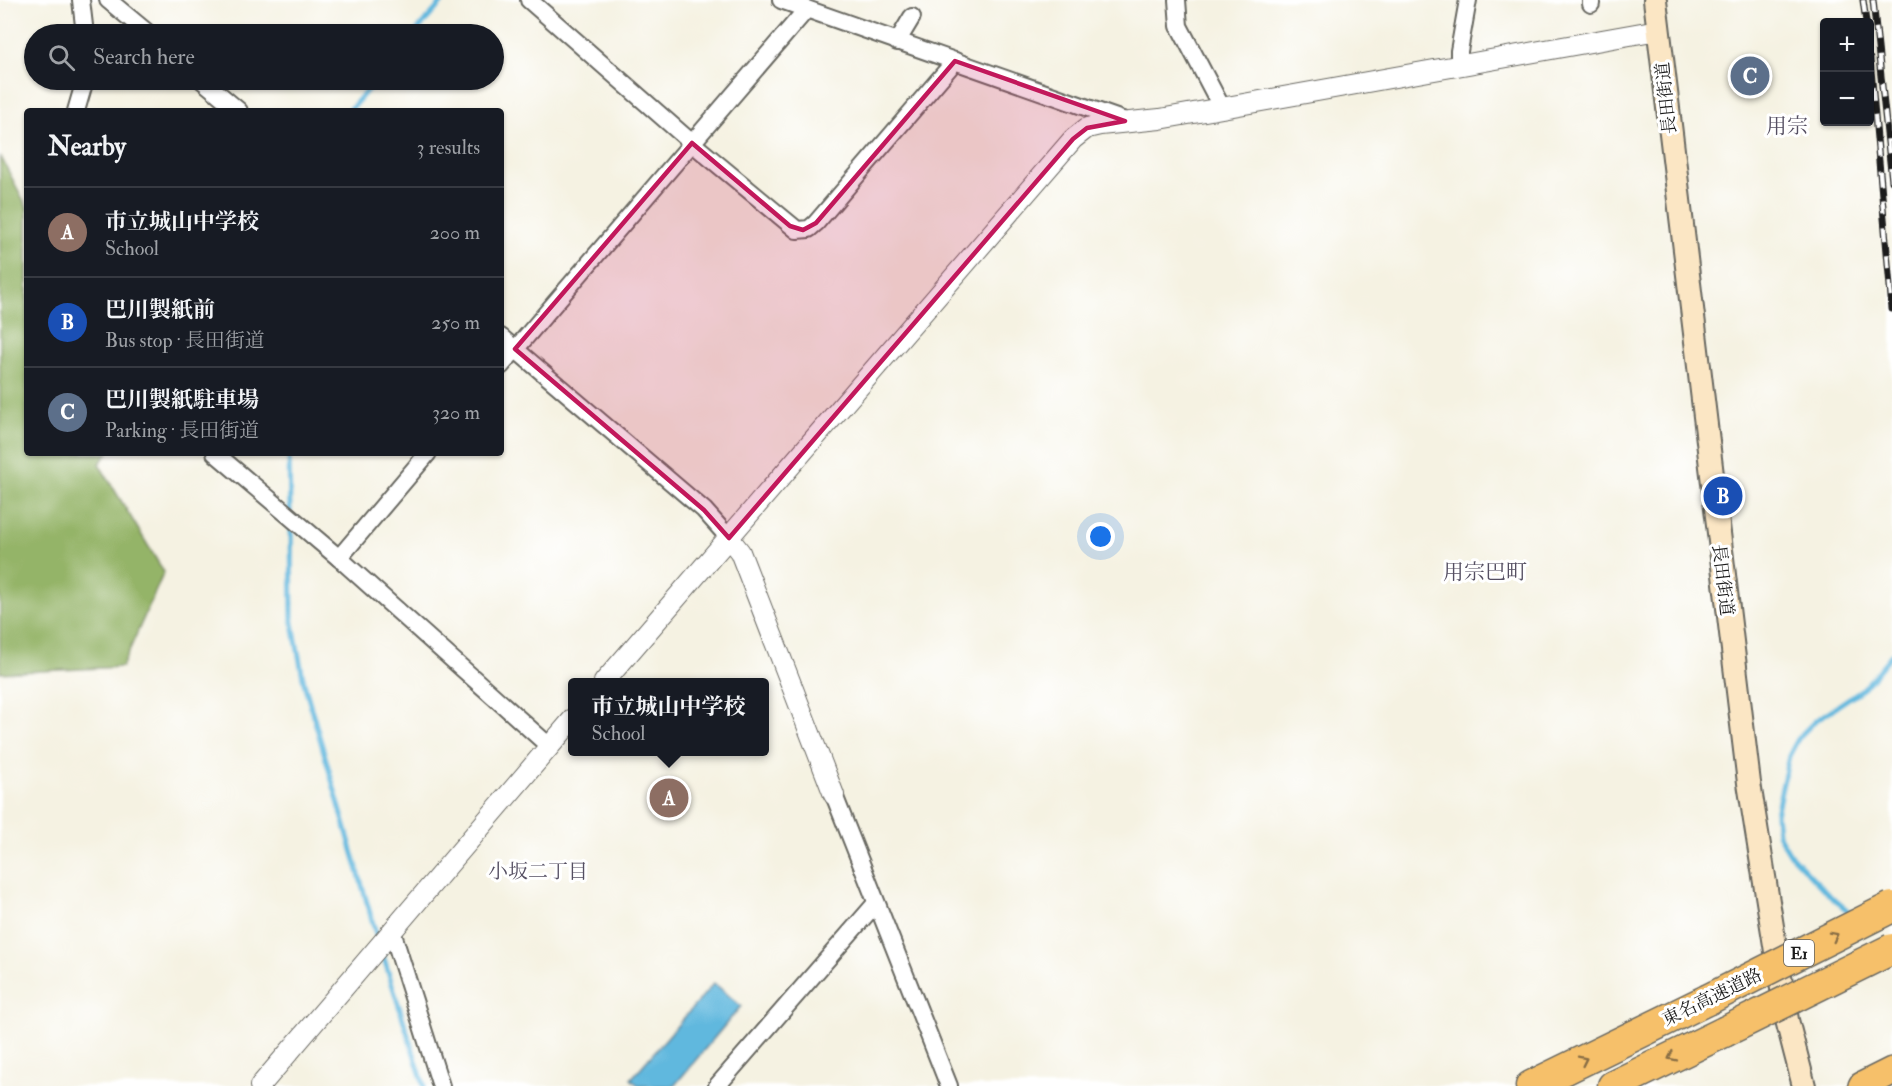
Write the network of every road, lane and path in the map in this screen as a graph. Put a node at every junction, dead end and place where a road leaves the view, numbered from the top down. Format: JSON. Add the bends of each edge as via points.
{"nodes":[{"id":1,"x":81,"y":0,"type":"edge"},
{"id":2,"x":108,"y":0,"type":"edge"},
{"id":3,"x":530,"y":0,"type":"edge"},
{"id":4,"x":781,"y":0,"type":"edge"},
{"id":5,"x":1177,"y":0,"type":"edge"},
{"id":6,"x":1468,"y":0,"type":"edge"},
{"id":7,"x":1654,"y":0,"type":"edge"},
{"id":8,"x":806,"y":10,"type":"junction"},
{"id":9,"x":912,"y":17,"type":"dead end"},
{"id":10,"x":84,"y":24,"type":"edge"},
{"id":11,"x":137,"y":24,"type":"edge"},
{"id":12,"x":1658,"y":30,"type":"junction"},
{"id":13,"x":897,"y":42,"type":"junction"},
{"id":14,"x":955,"y":61,"type":"junction"},
{"id":15,"x":1459,"y":66,"type":"junction"},
{"id":16,"x":82,"y":90,"type":"edge"},
{"id":17,"x":214,"y":90,"type":"edge"},
{"id":18,"x":77,"y":108,"type":"edge"},
{"id":19,"x":236,"y":108,"type":"edge"},
{"id":20,"x":1222,"y":108,"type":"junction"},
{"id":21,"x":1125,"y":121,"type":"junction"},
{"id":22,"x":692,"y":143,"type":"junction"},
{"id":23,"x":504,"y":340,"type":"edge"},
{"id":24,"x":515,"y":350,"type":"junction"},
{"id":25,"x":504,"y":363,"type":"edge"},
{"id":26,"x":219,"y":456,"type":"edge"},
{"id":27,"x":425,"y":456,"type":"edge"},
{"id":28,"x":729,"y":538,"type":"junction"},
{"id":29,"x":339,"y":558,"type":"junction"},
{"id":30,"x":607,"y":678,"type":"edge"},
{"id":31,"x":568,"y":724,"type":"edge"},
{"id":32,"x":549,"y":746,"type":"junction"},
{"id":33,"x":834,"y":795,"type":"joint"},
{"id":34,"x":876,"y":903,"type":"junction"},
{"id":35,"x":1892,"y":907,"type":"edge"},
{"id":36,"x":392,"y":931,"type":"junction"},
{"id":37,"x":1892,"y":949,"type":"edge"},
{"id":38,"x":1892,"y":1071,"type":"edge"},
{"id":39,"x":260,"y":1086,"type":"edge"},
{"id":40,"x":441,"y":1086,"type":"edge"},
{"id":41,"x":717,"y":1086,"type":"edge"},
{"id":42,"x":949,"y":1086,"type":"edge"},
{"id":43,"x":1531,"y":1086,"type":"edge"},
{"id":44,"x":1613,"y":1086,"type":"edge"},
{"id":45,"x":1804,"y":1086,"type":"edge"},
{"id":46,"x":1862,"y":1086,"type":"edge"}],
"edges":[{"from":1,"to":10,"type":"street"},
{"from":2,"to":11,"type":"street"},
{"from":3,"to":22,"type":"street"},
{"from":4,"to":8,"type":"street"},
{"from":5,"to":20,"type":"street","via":[[1179,26]]},
{"from":6,"to":15,"type":"street"},
{"from":7,"to":12,"type":"main road","name":"長田街道"},
{"from":8,"to":13,"type":"street"},
{"from":8,"to":22,"type":"street"},
{"from":9,"to":13,"type":"street"},
{"from":12,"to":15,"type":"street"},
{"from":12,"to":45,"type":"main road","name":"長田街道","via":[[1749,783],[1787,1020]]},
{"from":13,"to":14,"type":"street"},
{"from":14,"to":21,"type":"street"},
{"from":14,"to":22,"type":"street","via":[[809,229],[790,226]]},
{"from":15,"to":20,"type":"street"},
{"from":16,"to":18,"type":"street"},
{"from":17,"to":19,"type":"street"},
{"from":20,"to":21,"type":"street"},
{"from":21,"to":28,"type":"street","via":[[1088,128],[1073,139]]},
{"from":22,"to":24,"type":"street"},
{"from":23,"to":24,"type":"street"},
{"from":24,"to":25,"type":"street"},
{"from":24,"to":28,"type":"street","via":[[704,510]]},
{"from":26,"to":29,"type":"street"},
{"from":27,"to":29,"type":"street"},
{"from":28,"to":30,"type":"street"},
{"from":28,"to":33,"type":"street","via":[[740,552]]},
{"from":29,"to":32,"type":"street"},
{"from":31,"to":32,"type":"street"},
{"from":32,"to":36,"type":"street"},
{"from":33,"to":34,"type":"street"},
{"from":34,"to":41,"type":"street"},
{"from":34,"to":42,"type":"street"},
{"from":43,"to":35,"type":"highway","name":"東名高速道路","number":"E1","one_way":true,"bridge":true},
{"from":36,"to":39,"type":"street"},
{"from":36,"to":40,"type":"street"},
{"from":37,"to":44,"type":"highway","name":"東名高速道路","number":"E1","one_way":true,"bridge":true},
{"from":38,"to":46,"type":"highway"}]}
